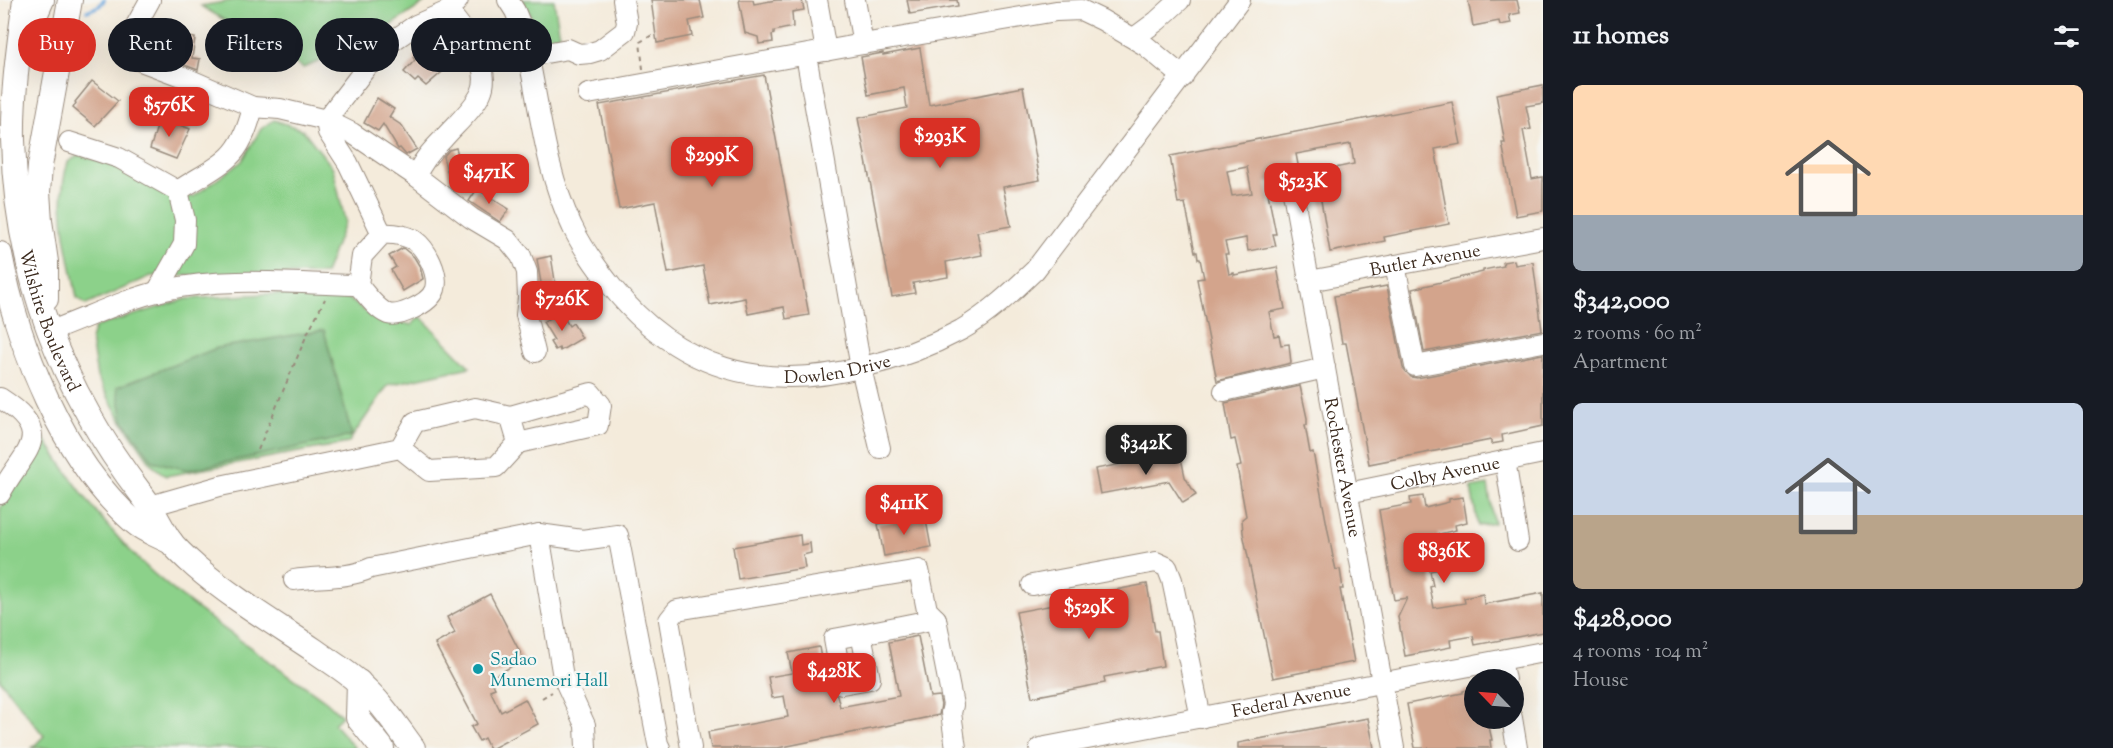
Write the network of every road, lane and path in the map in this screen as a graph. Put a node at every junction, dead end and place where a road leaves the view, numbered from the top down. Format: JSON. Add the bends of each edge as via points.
{"nodes":[{"id":1,"x":26,"y":0,"type":"edge"},
{"id":2,"x":44,"y":0,"type":"edge"},
{"id":3,"x":70,"y":0,"type":"edge"},
{"id":4,"x":150,"y":0,"type":"edge"},
{"id":5,"x":508,"y":0,"type":"edge"},
{"id":6,"x":623,"y":0,"type":"edge"},
{"id":7,"x":817,"y":0,"type":"edge"},
{"id":8,"x":855,"y":0,"type":"edge"},
{"id":9,"x":1180,"y":0,"type":"edge"},
{"id":10,"x":1240,"y":0,"type":"edge"},
{"id":11,"x":453,"y":5,"type":"edge"},
{"id":12,"x":1056,"y":6,"type":"edge"},
{"id":13,"x":518,"y":18,"type":"edge"},
{"id":14,"x":656,"y":33,"type":"dead end"},
{"id":15,"x":1134,"y":38,"type":"junction"},
{"id":16,"x":863,"y":44,"type":"junction"},
{"id":17,"x":825,"y":51,"type":"junction"},
{"id":18,"x":552,"y":52,"type":"edge"},
{"id":19,"x":806,"y":55,"type":"junction"},
{"id":20,"x":17,"y":62,"type":"junction"},
{"id":21,"x":532,"y":72,"type":"edge"},
{"id":22,"x":644,"y":74,"type":"dead end"},
{"id":23,"x":1183,"y":77,"type":"junction"},
{"id":24,"x":588,"y":94,"type":"dead end"},
{"id":25,"x":253,"y":107,"type":"junction"},
{"id":26,"x":326,"y":120,"type":"junction"},
{"id":27,"x":69,"y":142,"type":"dead end"},
{"id":28,"x":416,"y":176,"type":"junction"},
{"id":29,"x":1292,"y":187,"type":"dead end"},
{"id":30,"x":178,"y":191,"type":"junction"},
{"id":31,"x":382,"y":234,"type":"junction"},
{"id":32,"x":1543,"y":238,"type":"edge"},
{"id":33,"x":0,"y":254,"type":"edge"},
{"id":34,"x":1395,"y":264,"type":"junction"},
{"id":35,"x":1309,"y":281,"type":"junction"},
{"id":36,"x":335,"y":285,"type":"junction"},
{"id":37,"x":358,"y":285,"type":"junction"},
{"id":38,"x":157,"y":292,"type":"junction"},
{"id":39,"x":0,"y":304,"type":"edge"},
{"id":40,"x":47,"y":327,"type":"junction"},
{"id":41,"x":1543,"y":342,"type":"edge"},
{"id":42,"x":535,"y":352,"type":"dead end"},
{"id":43,"x":861,"y":368,"type":"junction"},
{"id":44,"x":1325,"y":369,"type":"junction"},
{"id":45,"x":1224,"y":391,"type":"dead end"},
{"id":46,"x":0,"y":398,"type":"edge"},
{"id":47,"x":53,"y":414,"type":"junction"},
{"id":48,"x":510,"y":416,"type":"junction"},
{"id":49,"x":518,"y":443,"type":"junction"},
{"id":50,"x":400,"y":448,"type":"junction"},
{"id":51,"x":880,"y":448,"type":"dead end"},
{"id":52,"x":258,"y":450,"type":"dead end"},
{"id":53,"x":1543,"y":453,"type":"edge"},
{"id":54,"x":1505,"y":460,"type":"junction"},
{"id":55,"x":1348,"y":493,"type":"junction"},
{"id":56,"x":0,"y":494,"type":"edge"},
{"id":57,"x":150,"y":506,"type":"junction"},
{"id":58,"x":539,"y":534,"type":"junction"},
{"id":59,"x":1518,"y":541,"type":"dead end"},
{"id":60,"x":171,"y":542,"type":"junction"},
{"id":61,"x":294,"y":580,"type":"dead end"},
{"id":62,"x":1032,"y":585,"type":"dead end"},
{"id":63,"x":936,"y":619,"type":"junction"},
{"id":64,"x":861,"y":634,"type":"dead end"},
{"id":65,"x":1543,"y":652,"type":"edge"},
{"id":66,"x":1505,"y":669,"type":"edge"},
{"id":67,"x":1464,"y":675,"type":"edge"},
{"id":68,"x":359,"y":682,"type":"junction"},
{"id":69,"x":1382,"y":684,"type":"junction"},
{"id":70,"x":1201,"y":718,"type":"junction"},
{"id":71,"x":1514,"y":729,"type":"edge"},
{"id":72,"x":1112,"y":741,"type":"edge"},
{"id":73,"x":382,"y":748,"type":"edge"},
{"id":74,"x":412,"y":748,"type":"edge"},
{"id":75,"x":586,"y":748,"type":"edge"},
{"id":76,"x":660,"y":748,"type":"edge"},
{"id":77,"x":691,"y":748,"type":"edge"},
{"id":78,"x":956,"y":748,"type":"edge"},
{"id":79,"x":1040,"y":748,"type":"edge"},
{"id":80,"x":1394,"y":748,"type":"edge"},
{"id":81,"x":1517,"y":748,"type":"edge"}],
"edges":[{"from":1,"to":20,"type":"main road","name":"Wilshire Boulevard"},
{"from":2,"to":20,"type":"street"},
{"from":3,"to":40,"type":"main road","via":[[38,192],[46,262]]},
{"from":4,"to":25,"type":"street","via":[[123,53]]},
{"from":5,"to":13,"type":"street","name":"Dowlen Drive"},
{"from":6,"to":18,"type":"street","via":[[625,31],[600,50],[579,54],[568,49]]},
{"from":7,"to":17,"type":"street"},
{"from":8,"to":16,"type":"street"},
{"from":9,"to":15,"type":"street"},
{"from":10,"to":23,"type":"street","name":"Dowlen Drive"},
{"from":11,"to":26,"type":"street","via":[[391,42]]},
{"from":11,"to":28,"type":"street","via":[[483,72],[483,90],[424,160]]},
{"from":12,"to":15,"type":"street","via":[[1081,10]]},
{"from":12,"to":16,"type":"street"},
{"from":14,"to":22,"type":"path","via":[[640,42]]},
{"from":15,"to":23,"type":"street"},
{"from":16,"to":17,"type":"street"},
{"from":17,"to":19,"type":"street"},
{"from":19,"to":24,"type":"street"},
{"from":19,"to":43,"type":"street"},
{"from":20,"to":40,"type":"main road","name":"Wilshire Boulevard","via":[[13,138],[16,189],[21,231]]},
{"from":21,"to":43,"type":"street","name":"Dowlen Drive","via":[[550,167],[572,228],[594,264],[641,319],[670,342],[732,371],[790,378]]},
{"from":23,"to":43,"type":"street","name":"Dowlen Drive","via":[[1035,270],[998,305],[916,352]]},
{"from":25,"to":26,"type":"street"},
{"from":25,"to":30,"type":"street","via":[[241,141],[229,157]]},
{"from":26,"to":28,"type":"street"},
{"from":26,"to":31,"type":"street","via":[[327,132],[348,163]]},
{"from":27,"to":30,"type":"street","via":[[119,158]]},
{"from":28,"to":42,"type":"street","via":[[471,218],[508,240],[520,256],[527,272],[526,315]]},
{"from":29,"to":35,"type":"street","name":"Rochester Avenue"},
{"from":30,"to":38,"type":"street","via":[[185,220],[184,244]]},
{"from":31,"to":37,"type":"street","via":[[362,256]]},
{"from":31,"to":37,"type":"street","via":[[403,236],[420,246],[435,275],[435,290],[413,309],[398,315],[378,307]]},
{"from":32,"to":34,"type":"street","name":"Butler Avenue"},
{"from":33,"to":47,"type":"main road","name":"Wilshire Boulevard","via":[[18,328]]},
{"from":34,"to":35,"type":"street","name":"Butler Avenue"},
{"from":34,"to":41,"type":"street","via":[[1415,366]]},
{"from":35,"to":44,"type":"street","name":"Rochester Avenue"},
{"from":36,"to":37,"type":"street"},
{"from":36,"to":38,"type":"street","via":[[238,282]]},
{"from":36,"to":52,"type":"path","via":[[322,304]]},
{"from":38,"to":40,"type":"street"},
{"from":39,"to":47,"type":"main road","via":[[22,366]]},
{"from":40,"to":57,"type":"main road","name":"Wilshire Boulevard","via":[[60,362],[94,426]]},
{"from":43,"to":51,"type":"street"},
{"from":44,"to":45,"type":"street"},
{"from":44,"to":55,"type":"street","name":"Rochester Avenue"},
{"from":46,"to":56,"type":"street","via":[[21,412],[31,427],[31,441],[25,458]]},
{"from":47,"to":60,"type":"main road","name":"Wilshire Boulevard","via":[[101,488],[135,524]]},
{"from":48,"to":49,"type":"street"},
{"from":48,"to":49,"type":"street","via":[[591,393],[601,405],[598,425]]},
{"from":48,"to":50,"type":"street","via":[[475,408],[415,422]]},
{"from":49,"to":50,"type":"street","via":[[496,467],[429,471]]},
{"from":50,"to":57,"type":"street","via":[[220,486]]},
{"from":53,"to":54,"type":"street","name":"Colby Avenue"},
{"from":54,"to":55,"type":"street","name":"Colby Avenue"},
{"from":54,"to":59,"type":"street"},
{"from":55,"to":69,"type":"street","name":"Rochester Avenue"},
{"from":57,"to":60,"type":"main road","name":"Wilshire Boulevard"},
{"from":58,"to":61,"type":"street","via":[[362,572]]},
{"from":58,"to":75,"type":"street","via":[[563,677],[585,725]]},
{"from":58,"to":76,"type":"street","via":[[582,540],[618,535]]},
{"from":60,"to":68,"type":"main road","name":"Wilshire Boulevard","via":[[220,586]]},
{"from":62,"to":70,"type":"street","via":[[1156,562],[1167,567]]},
{"from":63,"to":64,"type":"street"},
{"from":63,"to":77,"type":"street","via":[[927,610],[919,570],[677,610],[669,620]]},
{"from":63,"to":78,"type":"street","via":[[953,705]]},
{"from":65,"to":66,"type":"street","name":"Federal Avenue"},
{"from":67,"to":69,"type":"street","name":"Federal Avenue"},
{"from":68,"to":73,"type":"main road","via":[[358,718]]},
{"from":68,"to":74,"type":"main road","name":"Wilshire Boulevard","via":[[389,714]]},
{"from":69,"to":70,"type":"street","name":"Federal Avenue"},
{"from":69,"to":80,"type":"street","name":"Rochester Avenue"},
{"from":70,"to":72,"type":"street","name":"Federal Avenue"},
{"from":71,"to":81,"type":"street"},
{"from":72,"to":79,"type":"street","name":"Federal Avenue"}]}
